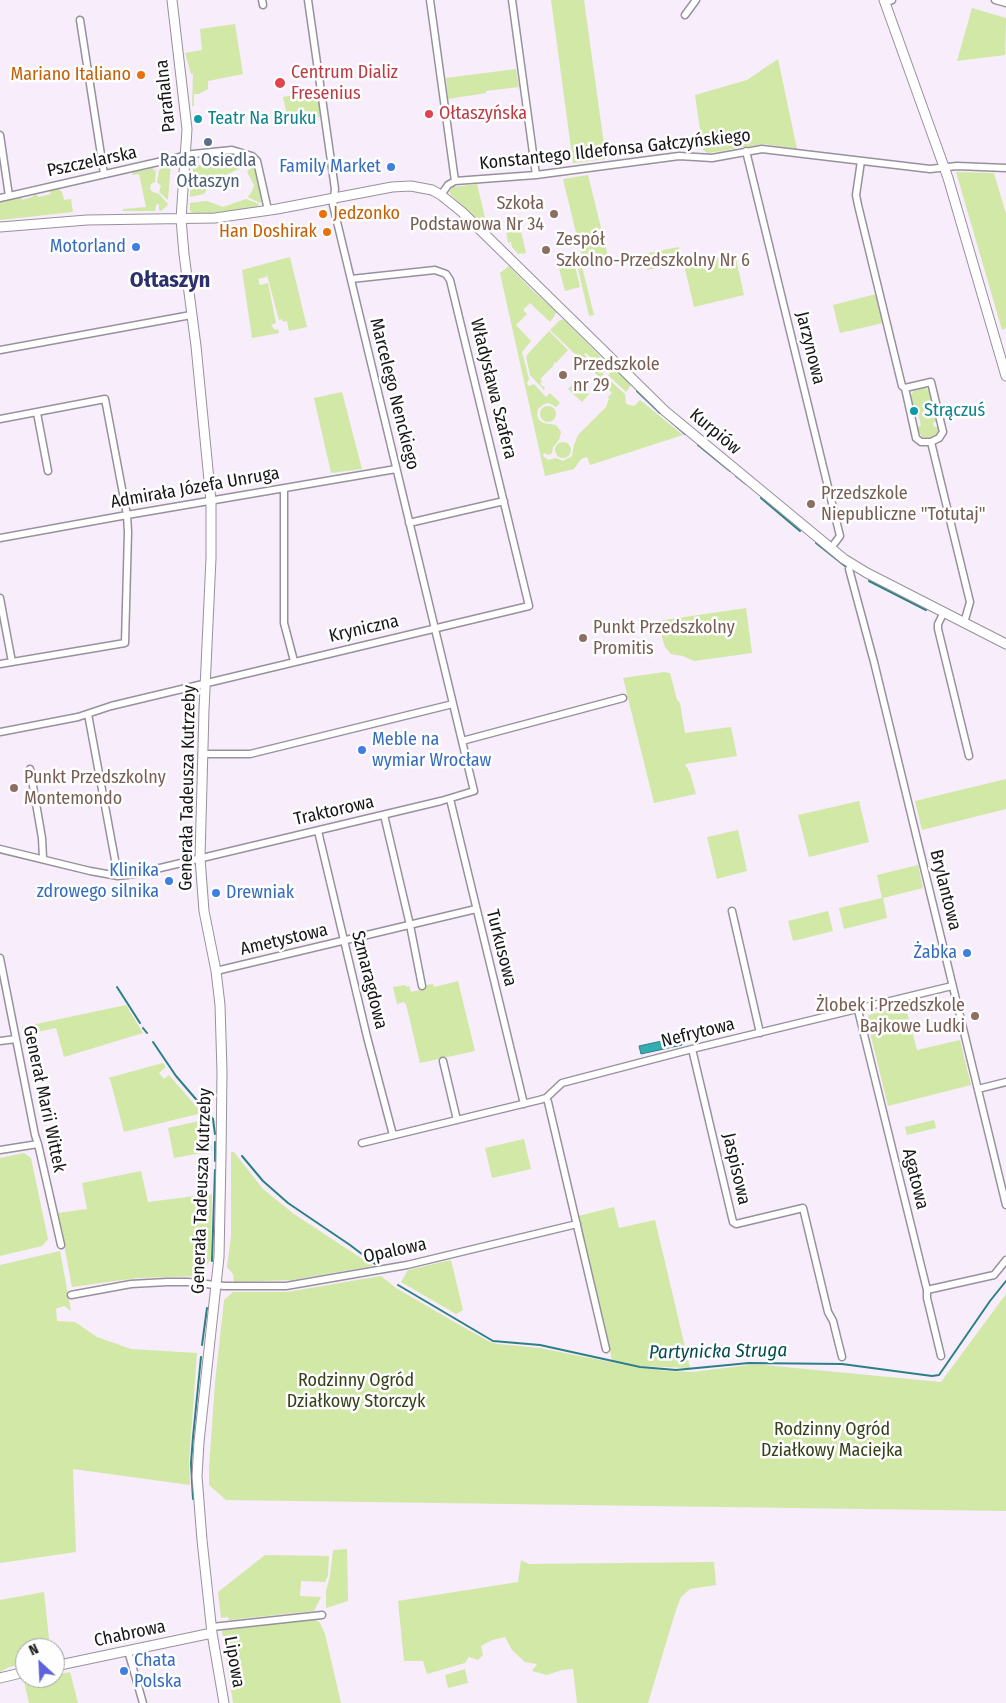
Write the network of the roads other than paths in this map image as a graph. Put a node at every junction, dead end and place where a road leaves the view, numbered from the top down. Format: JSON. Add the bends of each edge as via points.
{"nodes":[{"id":1,"x":172,"y":0,"type":"edge"},
{"id":2,"x":308,"y":0,"type":"edge"},
{"id":3,"x":430,"y":0,"type":"edge"},
{"id":4,"x":512,"y":0,"type":"edge"},
{"id":5,"x":696,"y":0,"type":"edge"},
{"id":6,"x":995,"y":0,"type":"edge"},
{"id":7,"x":887,"y":1,"type":"edge"},
{"id":8,"x":1006,"y":3,"type":"edge"},
{"id":9,"x":684,"y":15,"type":"dead end"},
{"id":10,"x":80,"y":20,"type":"dead end"},
{"id":11,"x":0,"y":135,"type":"edge"},
{"id":12,"x":746,"y":151,"type":"junction"},
{"id":13,"x":186,"y":155,"type":"junction"},
{"id":14,"x":861,"y":161,"type":"junction"},
{"id":15,"x":945,"y":168,"type":"junction"},
{"id":16,"x":1006,"y":168,"type":"edge"},
{"id":17,"x":104,"y":174,"type":"junction"},
{"id":18,"x":536,"y":175,"type":"junction"},
{"id":19,"x":454,"y":181,"type":"junction"},
{"id":20,"x":441,"y":195,"type":"junction"},
{"id":21,"x":9,"y":196,"type":"junction"},
{"id":22,"x":0,"y":198,"type":"edge"},
{"id":23,"x":334,"y":198,"type":"junction"},
{"id":24,"x":268,"y":208,"type":"junction"},
{"id":25,"x":181,"y":219,"type":"junction"},
{"id":26,"x":0,"y":227,"type":"edge"},
{"id":27,"x":351,"y":279,"type":"junction"},
{"id":28,"x":191,"y":315,"type":"junction"},
{"id":29,"x":0,"y":350,"type":"edge"},
{"id":30,"x":1006,"y":376,"type":"edge"},
{"id":31,"x":905,"y":388,"type":"junction"},
{"id":32,"x":37,"y":413,"type":"junction"},
{"id":33,"x":0,"y":419,"type":"edge"},
{"id":34,"x":931,"y":442,"type":"junction"},
{"id":35,"x":396,"y":469,"type":"junction"},
{"id":36,"x":48,"y":471,"type":"dead end"},
{"id":37,"x":284,"y":489,"type":"junction"},
{"id":38,"x":211,"y":501,"type":"junction"},
{"id":39,"x":504,"y":501,"type":"junction"},
{"id":40,"x":127,"y":515,"type":"junction"},
{"id":41,"x":409,"y":523,"type":"junction"},
{"id":42,"x":0,"y":538,"type":"edge"},
{"id":43,"x":831,"y":548,"type":"junction"},
{"id":44,"x":851,"y":564,"type":"junction"},
{"id":45,"x":862,"y":571,"type":"junction"},
{"id":46,"x":853,"y":583,"type":"junction"},
{"id":47,"x":0,"y":598,"type":"edge"},
{"id":48,"x":529,"y":606,"type":"joint"},
{"id":49,"x":944,"y":612,"type":"junction"},
{"id":50,"x":964,"y":622,"type":"junction"},
{"id":51,"x":434,"y":627,"type":"junction"},
{"id":52,"x":1006,"y":644,"type":"edge"},
{"id":53,"x":294,"y":661,"type":"junction"},
{"id":54,"x":12,"y":662,"type":"junction"},
{"id":55,"x":0,"y":664,"type":"edge"},
{"id":56,"x":205,"y":683,"type":"junction"},
{"id":57,"x":623,"y":698,"type":"dead end"},
{"id":58,"x":453,"y":704,"type":"junction"},
{"id":59,"x":88,"y":714,"type":"junction"},
{"id":60,"x":0,"y":732,"type":"edge"},
{"id":61,"x":462,"y":741,"type":"junction"},
{"id":62,"x":202,"y":754,"type":"junction"},
{"id":63,"x":968,"y":756,"type":"dead end"},
{"id":64,"x":30,"y":769,"type":"dead end"},
{"id":65,"x":474,"y":791,"type":"joint"},
{"id":66,"x":450,"y":799,"type":"junction"},
{"id":67,"x":384,"y":815,"type":"junction"},
{"id":68,"x":318,"y":831,"type":"junction"},
{"id":69,"x":0,"y":849,"type":"edge"},
{"id":70,"x":42,"y":858,"type":"junction"},
{"id":71,"x":200,"y":858,"type":"junction"},
{"id":72,"x":118,"y":876,"type":"junction"},
{"id":73,"x":476,"y":909,"type":"junction"},
{"id":74,"x":732,"y":911,"type":"dead end"},
{"id":75,"x":410,"y":925,"type":"junction"},
{"id":76,"x":344,"y":941,"type":"junction"},
{"id":77,"x":0,"y":958,"type":"edge"},
{"id":78,"x":216,"y":971,"type":"junction"},
{"id":79,"x":422,"y":986,"type":"dead end"},
{"id":80,"x":952,"y":986,"type":"junction"},
{"id":81,"x":858,"y":1010,"type":"junction"},
{"id":82,"x":760,"y":1033,"type":"junction"},
{"id":83,"x":16,"y":1039,"type":"junction"},
{"id":84,"x":0,"y":1042,"type":"edge"},
{"id":85,"x":692,"y":1049,"type":"junction"},
{"id":86,"x":443,"y":1061,"type":"dead end"},
{"id":87,"x":1006,"y":1082,"type":"edge"},
{"id":88,"x":978,"y":1089,"type":"junction"},
{"id":89,"x":546,"y":1098,"type":"junction"},
{"id":90,"x":524,"y":1104,"type":"junction"},
{"id":91,"x":457,"y":1120,"type":"junction"},
{"id":92,"x":393,"y":1135,"type":"junction"},
{"id":93,"x":362,"y":1143,"type":"dead end"},
{"id":94,"x":38,"y":1144,"type":"junction"},
{"id":95,"x":0,"y":1150,"type":"edge"},
{"id":96,"x":1006,"y":1205,"type":"edge"},
{"id":97,"x":577,"y":1224,"type":"junction"},
{"id":98,"x":61,"y":1245,"type":"dead end"},
{"id":99,"x":1006,"y":1260,"type":"edge"},
{"id":100,"x":216,"y":1286,"type":"junction"},
{"id":101,"x":927,"y":1290,"type":"junction"},
{"id":102,"x":71,"y":1295,"type":"dead end"},
{"id":103,"x":606,"y":1349,"type":"dead end"},
{"id":104,"x":941,"y":1356,"type":"dead end"},
{"id":105,"x":842,"y":1357,"type":"dead end"},
{"id":106,"x":322,"y":1615,"type":"dead end"},
{"id":107,"x":212,"y":1629,"type":"junction"},
{"id":108,"x":128,"y":1651,"type":"junction"},
{"id":109,"x":65,"y":1664,"type":"edge"},
{"id":110,"x":15,"y":1674,"type":"edge"},
{"id":111,"x":0,"y":1678,"type":"edge"},
{"id":112,"x":143,"y":1703,"type":"edge"},
{"id":113,"x":224,"y":1703,"type":"edge"}],
"edges":[{"from":1,"to":13,"type":"street","name":"Parafialna","via":[[186,120]]},
{"from":2,"to":23,"type":"street","name":"Marcelego Nenckiego","via":[[336,188]]},
{"from":3,"to":19,"type":"street"},
{"from":4,"to":18,"type":"street"},
{"from":5,"to":9,"type":"street"},
{"from":6,"to":8,"type":"street"},
{"from":7,"to":15,"type":"street"},
{"from":10,"to":17,"type":"street"},
{"from":11,"to":21,"type":"street"},
{"from":12,"to":14,"type":"street","name":"Konstantego Ildefonsa Gałczyńskiego","via":[[762,149]]},
{"from":12,"to":18,"type":"street","name":"Konstantego Ildefonsa Gałczyńskiego","via":[[712,158],[671,156]]},
{"from":12,"to":43,"type":"street","name":"Jarzynowa","via":[[840,536]]},
{"from":13,"to":17,"type":"street","name":"Pszczelarska"},
{"from":13,"to":24,"type":"street","name":"Pszczelarska","via":[[232,150],[252,156],[257,161]]},
{"from":13,"to":25,"type":"street","name":"Parafialna"},
{"from":14,"to":15,"type":"street","name":"Konstantego Ildefonsa Gałczyńskiego"},
{"from":14,"to":31,"type":"street","via":[[856,195]]},
{"from":15,"to":16,"type":"street","name":"Konstantego Ildefonsa Gałczyńskiego"},
{"from":15,"to":30,"type":"street"},
{"from":17,"to":21,"type":"street","name":"Pszczelarska"},
{"from":18,"to":19,"type":"street","name":"Konstantego Ildefonsa Gałczyńskiego"},
{"from":19,"to":20,"type":"street"},
{"from":20,"to":23,"type":"street","via":[[425,188],[407,186]]},
{"from":20,"to":43,"type":"street","name":"Kurpiów","via":[[666,411]]},
{"from":21,"to":22,"type":"street","name":"Pszczelarska"},
{"from":23,"to":24,"type":"street"},
{"from":23,"to":27,"type":"street","name":"Marcelego Nenckiego"},
{"from":24,"to":25,"type":"street","via":[[215,218]]},
{"from":25,"to":26,"type":"street","via":[[80,220]]},
{"from":25,"to":28,"type":"street","name":"Generała Tadeusza Kutrzeby"},
{"from":27,"to":35,"type":"street","name":"Marcelego Nenckiego"},
{"from":27,"to":39,"type":"street","name":"Władysława Szafera","via":[[435,270],[446,274]]},
{"from":28,"to":29,"type":"street"},
{"from":28,"to":38,"type":"street","name":"Generała Tadeusza Kutrzeby"},
{"from":31,"to":34,"type":"street","via":[[916,438],[921,442]]},
{"from":31,"to":34,"type":"street","via":[[932,382],[943,432]]},
{"from":32,"to":33,"type":"street"},
{"from":32,"to":36,"type":"street"},
{"from":32,"to":40,"type":"street","via":[[105,399]]},
{"from":34,"to":50,"type":"street","via":[[970,602]]},
{"from":35,"to":37,"type":"street","name":"Admirała Józefa Unruga"},
{"from":35,"to":41,"type":"street","name":"Marcelego Nenckiego"},
{"from":37,"to":38,"type":"street","name":"Admirała Józefa Unruga"},
{"from":37,"to":53,"type":"street","via":[[284,623]]},
{"from":38,"to":40,"type":"street","name":"Admirała Józefa Unruga"},
{"from":38,"to":56,"type":"street","name":"Generała Tadeusza Kutrzeby"},
{"from":39,"to":41,"type":"street"},
{"from":39,"to":48,"type":"street","name":"Władysława Szafera"},
{"from":40,"to":42,"type":"street","name":"Admirała Józefa Unruga"},
{"from":40,"to":54,"type":"street","via":[[125,643]]},
{"from":41,"to":51,"type":"street","name":"Marcelego Nenckiego"},
{"from":43,"to":44,"type":"street","name":"Kurpiów"},
{"from":44,"to":45,"type":"street","name":"Kurpiów"},
{"from":44,"to":46,"type":"street","name":"Brylantowa","via":[[849,569]]},
{"from":45,"to":46,"type":"street"},
{"from":45,"to":49,"type":"street","name":"Kurpiów"},
{"from":46,"to":80,"type":"street","name":"Brylantowa"},
{"from":47,"to":54,"type":"street"},
{"from":48,"to":51,"type":"street","name":"Kryniczna"},
{"from":49,"to":50,"type":"street","name":"Kurpiów"},
{"from":49,"to":63,"type":"street","via":[[938,629]]},
{"from":50,"to":52,"type":"street","name":"Kurpiów"},
{"from":51,"to":53,"type":"street","name":"Kryniczna"},
{"from":51,"to":58,"type":"street","name":"Marcelego Nenckiego"},
{"from":53,"to":56,"type":"street","name":"Kryniczna"},
{"from":54,"to":55,"type":"street"},
{"from":56,"to":59,"type":"street","name":"Kryniczna"},
{"from":56,"to":62,"type":"street","name":"Generała Tadeusza Kutrzeby"},
{"from":57,"to":61,"type":"street"},
{"from":58,"to":61,"type":"street","name":"Marcelego Nenckiego"},
{"from":58,"to":62,"type":"street","via":[[250,754]]},
{"from":59,"to":60,"type":"street","name":"Kryniczna"},
{"from":59,"to":72,"type":"street"},
{"from":61,"to":65,"type":"street","name":"Marcelego Nenckiego"},
{"from":62,"to":71,"type":"street","name":"Generała Tadeusza Kutrzeby"},
{"from":64,"to":70,"type":"street","via":[[42,838]]},
{"from":65,"to":66,"type":"street","name":"Traktorowa"},
{"from":66,"to":67,"type":"street","name":"Traktorowa"},
{"from":66,"to":73,"type":"street","name":"Turkusowa"},
{"from":67,"to":68,"type":"street","name":"Traktorowa"},
{"from":67,"to":75,"type":"street"},
{"from":68,"to":71,"type":"street","name":"Traktorowa"},
{"from":68,"to":76,"type":"street","name":"Szmaragdowa"},
{"from":69,"to":70,"type":"street","name":"Traktorowa"},
{"from":70,"to":72,"type":"street","name":"Traktorowa"},
{"from":71,"to":72,"type":"street","name":"Traktorowa"},
{"from":71,"to":78,"type":"street","name":"Generała Tadeusza Kutrzeby","via":[[204,911]]},
{"from":73,"to":75,"type":"street","name":"Ametystowa"},
{"from":73,"to":90,"type":"street","name":"Turkusowa"},
{"from":74,"to":82,"type":"street"},
{"from":75,"to":76,"type":"street","name":"Ametystowa"},
{"from":75,"to":79,"type":"street"},
{"from":76,"to":78,"type":"street","name":"Ametystowa"},
{"from":76,"to":92,"type":"street","name":"Szmaragdowa"},
{"from":77,"to":83,"type":"street","name":"Generał Marii Wittek"},
{"from":78,"to":100,"type":"street","name":"Generała Tadeusza Kutrzeby","via":[[222,1072]]},
{"from":80,"to":81,"type":"street","name":"Nefrytowa"},
{"from":80,"to":88,"type":"street","name":"Brylantowa"},
{"from":81,"to":82,"type":"street","name":"Nefrytowa"},
{"from":81,"to":101,"type":"street","name":"Agatowa"},
{"from":82,"to":85,"type":"street","name":"Nefrytowa"},
{"from":83,"to":84,"type":"street"},
{"from":83,"to":94,"type":"street","name":"Generał Marii Wittek"},
{"from":85,"to":89,"type":"street","name":"Nefrytowa","via":[[562,1083]]},
{"from":85,"to":105,"type":"street","name":"Jaspisowa","via":[[734,1222],[803,1208]]},
{"from":86,"to":91,"type":"street"},
{"from":87,"to":88,"type":"street"},
{"from":88,"to":96,"type":"street","name":"Brylantowa"},
{"from":89,"to":90,"type":"street","name":"Nefrytowa"},
{"from":89,"to":97,"type":"street"},
{"from":90,"to":91,"type":"street","name":"Nefrytowa"},
{"from":91,"to":92,"type":"street","name":"Nefrytowa"},
{"from":92,"to":93,"type":"street","name":"Nefrytowa"},
{"from":94,"to":95,"type":"street"},
{"from":94,"to":98,"type":"street","name":"Generał Marii Wittek"},
{"from":97,"to":100,"type":"street","name":"Opalowa","via":[[328,1280],[286,1286]]},
{"from":97,"to":103,"type":"street"},
{"from":99,"to":101,"type":"street","via":[[994,1275]]},
{"from":100,"to":102,"type":"street","name":"Opalowa","via":[[151,1282]]},
{"from":100,"to":107,"type":"street","name":"Generała Tadeusza Kutrzeby","via":[[198,1471]]},
{"from":101,"to":104,"type":"street","name":"Agatowa"},
{"from":106,"to":107,"type":"street"},
{"from":107,"to":108,"type":"street","name":"Chabrowa"},
{"from":107,"to":113,"type":"street","name":"Lipowa"},
{"from":108,"to":109,"type":"street","name":"Chabrowa"},
{"from":108,"to":112,"type":"street"},
{"from":110,"to":111,"type":"street"}]}
